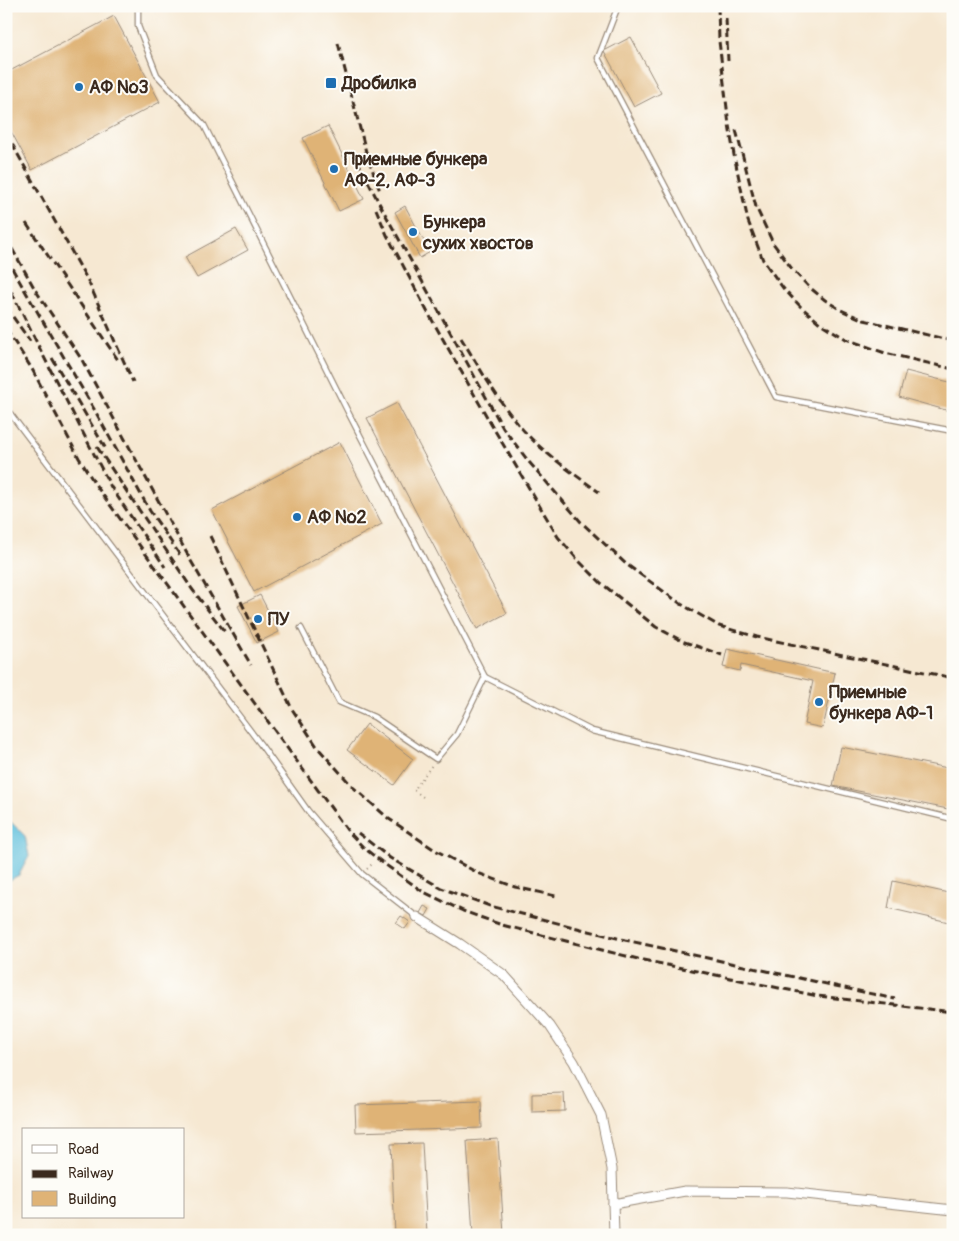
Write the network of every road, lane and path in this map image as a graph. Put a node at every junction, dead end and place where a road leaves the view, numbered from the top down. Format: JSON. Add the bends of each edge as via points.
{"nodes":[{"id":1,"x":138,"y":6,"type":"edge"},
{"id":2,"x":618,"y":6,"type":"edge"},
{"id":3,"x":6,"y":408,"type":"edge"},
{"id":4,"x":953,"y":431,"type":"edge"},
{"id":5,"x":301,"y":628,"type":"dead end"},
{"id":6,"x":485,"y":677,"type":"junction"},
{"id":7,"x":436,"y":760,"type":"junction"},
{"id":8,"x":423,"y":797,"type":"dead end"},
{"id":9,"x":953,"y":819,"type":"edge"},
{"id":10,"x":417,"y":917,"type":"joint"},
{"id":11,"x":613,"y":1204,"type":"junction"},
{"id":12,"x":953,"y":1210,"type":"edge"},
{"id":13,"x":6,"y":1223,"type":"edge"},
{"id":14,"x":12,"y":1235,"type":"edge"},
{"id":15,"x":614,"y":1235,"type":"edge"}],
"edges":[{"from":1,"to":6,"type":"lane","via":[[138,26],[157,75],[204,126]]},
{"from":2,"to":4,"type":"lane","via":[[598,58],[776,397]]},
{"from":3,"to":10,"type":"lane","via":[[308,811],[362,874]]},
{"from":5,"to":7,"type":"lane","via":[[339,702],[374,717]]},
{"from":6,"to":7,"type":"lane","via":[[457,734]]},
{"from":6,"to":9,"type":"lane","via":[[592,731]]},
{"from":7,"to":8,"type":"path","via":[[414,790]]},
{"from":10,"to":11,"type":"street","via":[[504,975],[550,1026],[574,1062],[601,1115],[612,1169]]},
{"from":11,"to":12,"type":"street","via":[[685,1191],[787,1192]]},
{"from":11,"to":15,"type":"street"},
{"from":13,"to":14,"type":"lane"}]}
